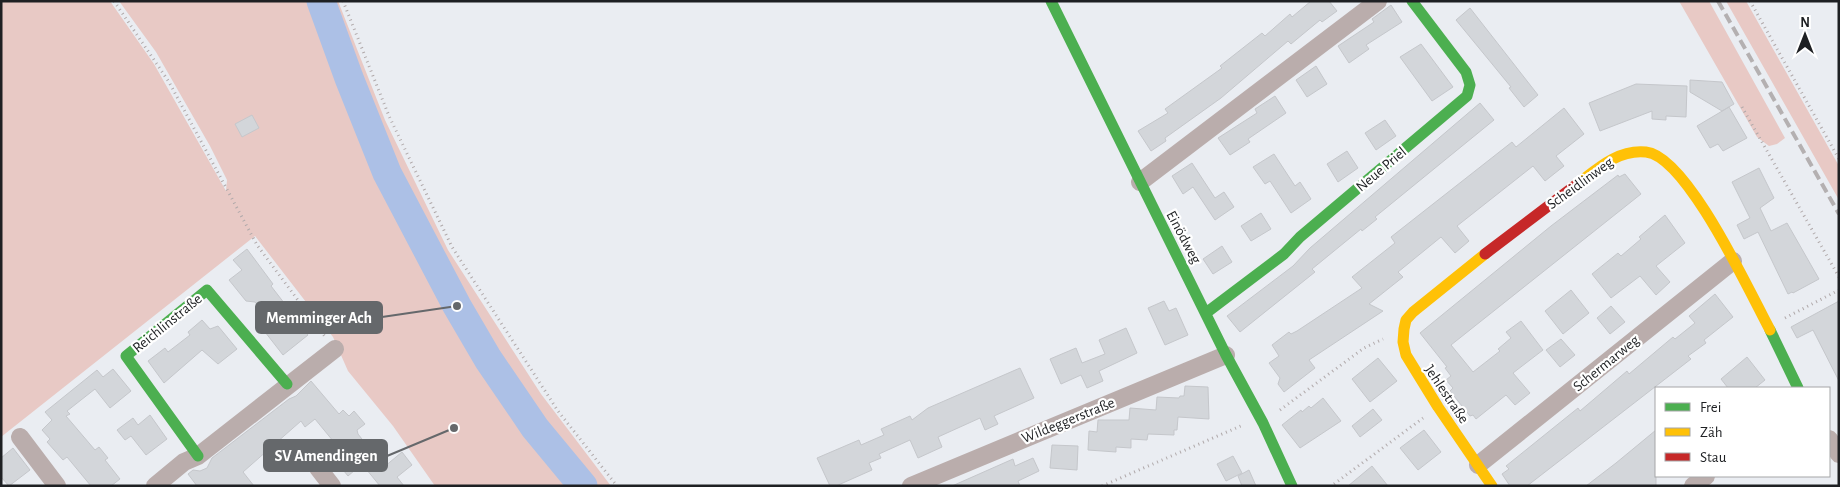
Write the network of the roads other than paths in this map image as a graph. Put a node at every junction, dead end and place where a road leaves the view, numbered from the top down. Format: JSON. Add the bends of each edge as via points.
{"nodes":[{"id":1,"x":1051,"y":1,"type":"edge"},
{"id":2,"x":1378,"y":1,"type":"edge"},
{"id":3,"x":1412,"y":1,"type":"edge"},
{"id":4,"x":1140,"y":182,"type":"junction"},
{"id":5,"x":1733,"y":261,"type":"junction"},
{"id":6,"x":1412,"y":312,"type":"joint"},
{"id":7,"x":1206,"y":313,"type":"junction"},
{"id":8,"x":335,"y":349,"type":"road end"},
{"id":9,"x":1226,"y":355,"type":"junction"},
{"id":10,"x":287,"y":384,"type":"junction"},
{"id":11,"x":1798,"y":387,"type":"edge"},
{"id":12,"x":20,"y":437,"type":"dead end"},
{"id":13,"x":1830,"y":440,"type":"edge"},
{"id":14,"x":1839,"y":454,"type":"edge"},
{"id":15,"x":198,"y":456,"type":"junction"},
{"id":16,"x":1478,"y":464,"type":"junction"},
{"id":17,"x":318,"y":468,"type":"dead end"},
{"id":18,"x":1705,"y":477,"type":"edge"},
{"id":19,"x":57,"y":486,"type":"edge"},
{"id":20,"x":155,"y":486,"type":"edge"},
{"id":21,"x":332,"y":486,"type":"edge"},
{"id":22,"x":910,"y":486,"type":"edge"},
{"id":23,"x":1292,"y":486,"type":"edge"},
{"id":24,"x":1492,"y":486,"type":"edge"},
{"id":25,"x":1693,"y":486,"type":"edge"}],
"edges":[{"from":1,"to":4,"type":"street","name":"Einödweg"},
{"from":2,"to":4,"type":"street"},
{"from":3,"to":7,"type":"street","name":"Neue Priel","via":[[1466,72],[1470,85],[1467,96],[1300,236],[1284,254]]},
{"from":4,"to":7,"type":"street","name":"Einödweg"},
{"from":5,"to":6,"type":"street","name":"Scheidlinweg","via":[[1701,205],[1665,159],[1647,152],[1622,154],[1527,221]]},
{"from":5,"to":11,"type":"street","name":"Scheidlinweg"},
{"from":5,"to":16,"type":"street","name":"Schermarweg"},
{"from":6,"to":16,"type":"street","name":"Jehlestraße","via":[[1404,329],[1406,354]]},
{"from":7,"to":9,"type":"street","name":"Einödweg"},
{"from":8,"to":10,"type":"street"},
{"from":9,"to":22,"type":"street","name":"Wildeggerstraße"},
{"from":9,"to":23,"type":"street","name":"Einödweg"},
{"from":10,"to":15,"type":"street"},
{"from":10,"to":15,"type":"street","name":"Reichlinstraße","via":[[207,290],[126,356]]},
{"from":12,"to":19,"type":"street"},
{"from":13,"to":14,"type":"street"},
{"from":15,"to":20,"type":"street","via":[[184,462]]},
{"from":16,"to":24,"type":"street","name":"Jehlestraße"},
{"from":17,"to":21,"type":"street"},
{"from":18,"to":25,"type":"street"}]}
